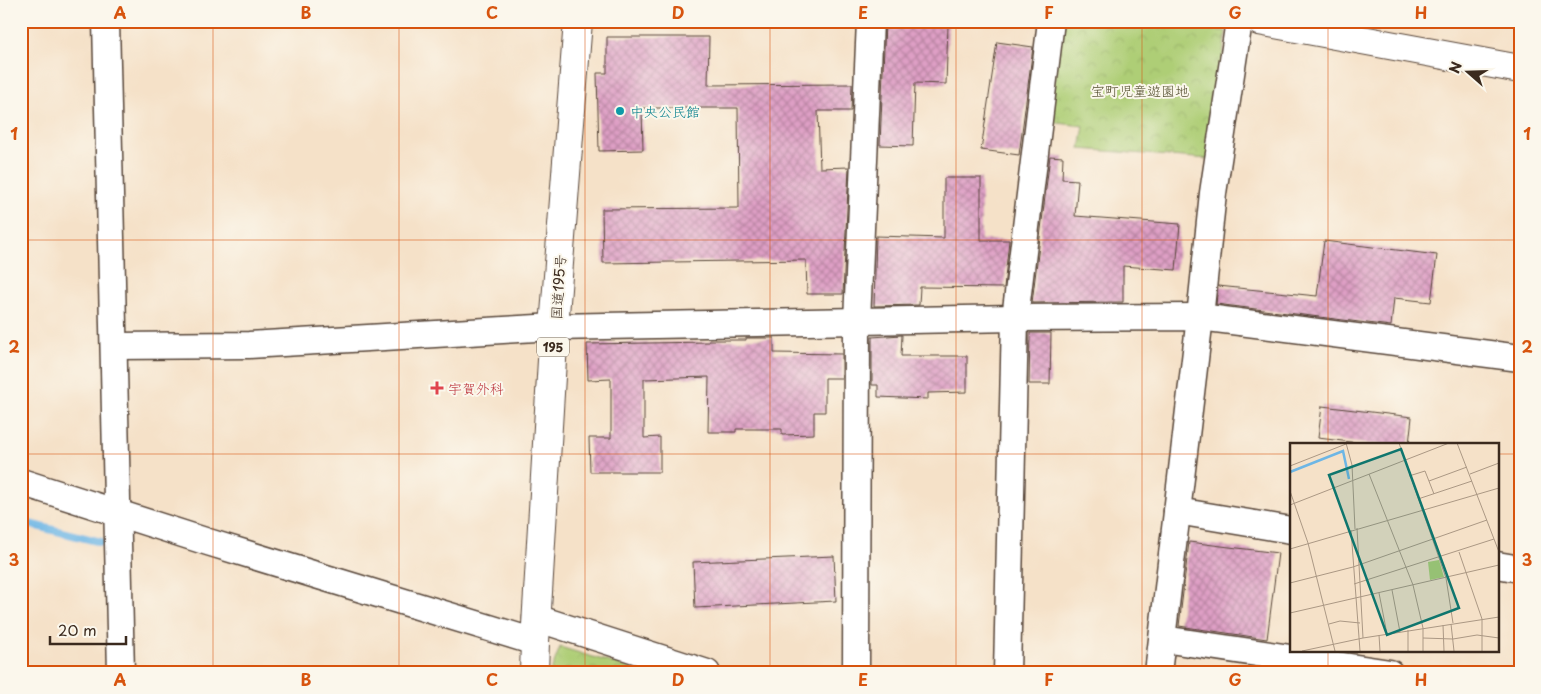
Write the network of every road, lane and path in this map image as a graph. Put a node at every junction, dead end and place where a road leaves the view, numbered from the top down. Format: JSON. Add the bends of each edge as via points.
{"nodes":[{"id":1,"x":106,"y":21,"type":"edge"},
{"id":2,"x":578,"y":21,"type":"edge"},
{"id":3,"x":870,"y":21,"type":"edge"},
{"id":4,"x":1051,"y":21,"type":"edge"},
{"id":5,"x":1239,"y":21,"type":"edge"},
{"id":6,"x":1259,"y":21,"type":"edge"},
{"id":7,"x":1520,"y":70,"type":"edge"},
{"id":8,"x":1200,"y":317,"type":"junction"},
{"id":9,"x":1015,"y":318,"type":"junction"},
{"id":10,"x":857,"y":321,"type":"junction"},
{"id":11,"x":554,"y":327,"type":"junction"},
{"id":12,"x":114,"y":346,"type":"junction"},
{"id":13,"x":1520,"y":358,"type":"edge"},
{"id":14,"x":21,"y":482,"type":"edge"},
{"id":15,"x":1177,"y":511,"type":"junction"},
{"id":16,"x":117,"y":513,"type":"junction"},
{"id":17,"x":1290,"y":530,"type":"edge"},
{"id":18,"x":1498,"y":566,"type":"edge"},
{"id":19,"x":1520,"y":569,"type":"edge"},
{"id":20,"x":536,"y":630,"type":"junction"},
{"id":21,"x":1163,"y":639,"type":"junction"},
{"id":22,"x":121,"y":673,"type":"edge"},
{"id":23,"x":534,"y":673,"type":"edge"},
{"id":24,"x":707,"y":673,"type":"edge"},
{"id":25,"x":856,"y":673,"type":"edge"},
{"id":26,"x":1007,"y":673,"type":"edge"},
{"id":27,"x":1158,"y":673,"type":"edge"},
{"id":28,"x":1390,"y":673,"type":"edge"}],
"edges":[{"from":1,"to":12,"type":"street"},
{"from":2,"to":11,"type":"main road","name":"国道195号","number":"195"},
{"from":3,"to":10,"type":"street"},
{"from":4,"to":9,"type":"street"},
{"from":5,"to":8,"type":"street","via":[[1213,193]]},
{"from":6,"to":7,"type":"main road"},
{"from":8,"to":9,"type":"street"},
{"from":8,"to":13,"type":"street"},
{"from":8,"to":15,"type":"street"},
{"from":9,"to":10,"type":"street"},
{"from":9,"to":26,"type":"street"},
{"from":10,"to":11,"type":"street"},
{"from":10,"to":25,"type":"street"},
{"from":11,"to":12,"type":"street","via":[[249,345]]},
{"from":11,"to":20,"type":"main road","name":"国道195号","number":"195"},
{"from":12,"to":16,"type":"street"},
{"from":14,"to":16,"type":"street"},
{"from":15,"to":17,"type":"street"},
{"from":15,"to":21,"type":"street"},
{"from":16,"to":20,"type":"street"},
{"from":16,"to":22,"type":"street"},
{"from":18,"to":19,"type":"street"},
{"from":20,"to":23,"type":"main road","name":"国道195号","number":"195"},
{"from":20,"to":24,"type":"street"},
{"from":21,"to":27,"type":"street"},
{"from":21,"to":28,"type":"street"}]}
